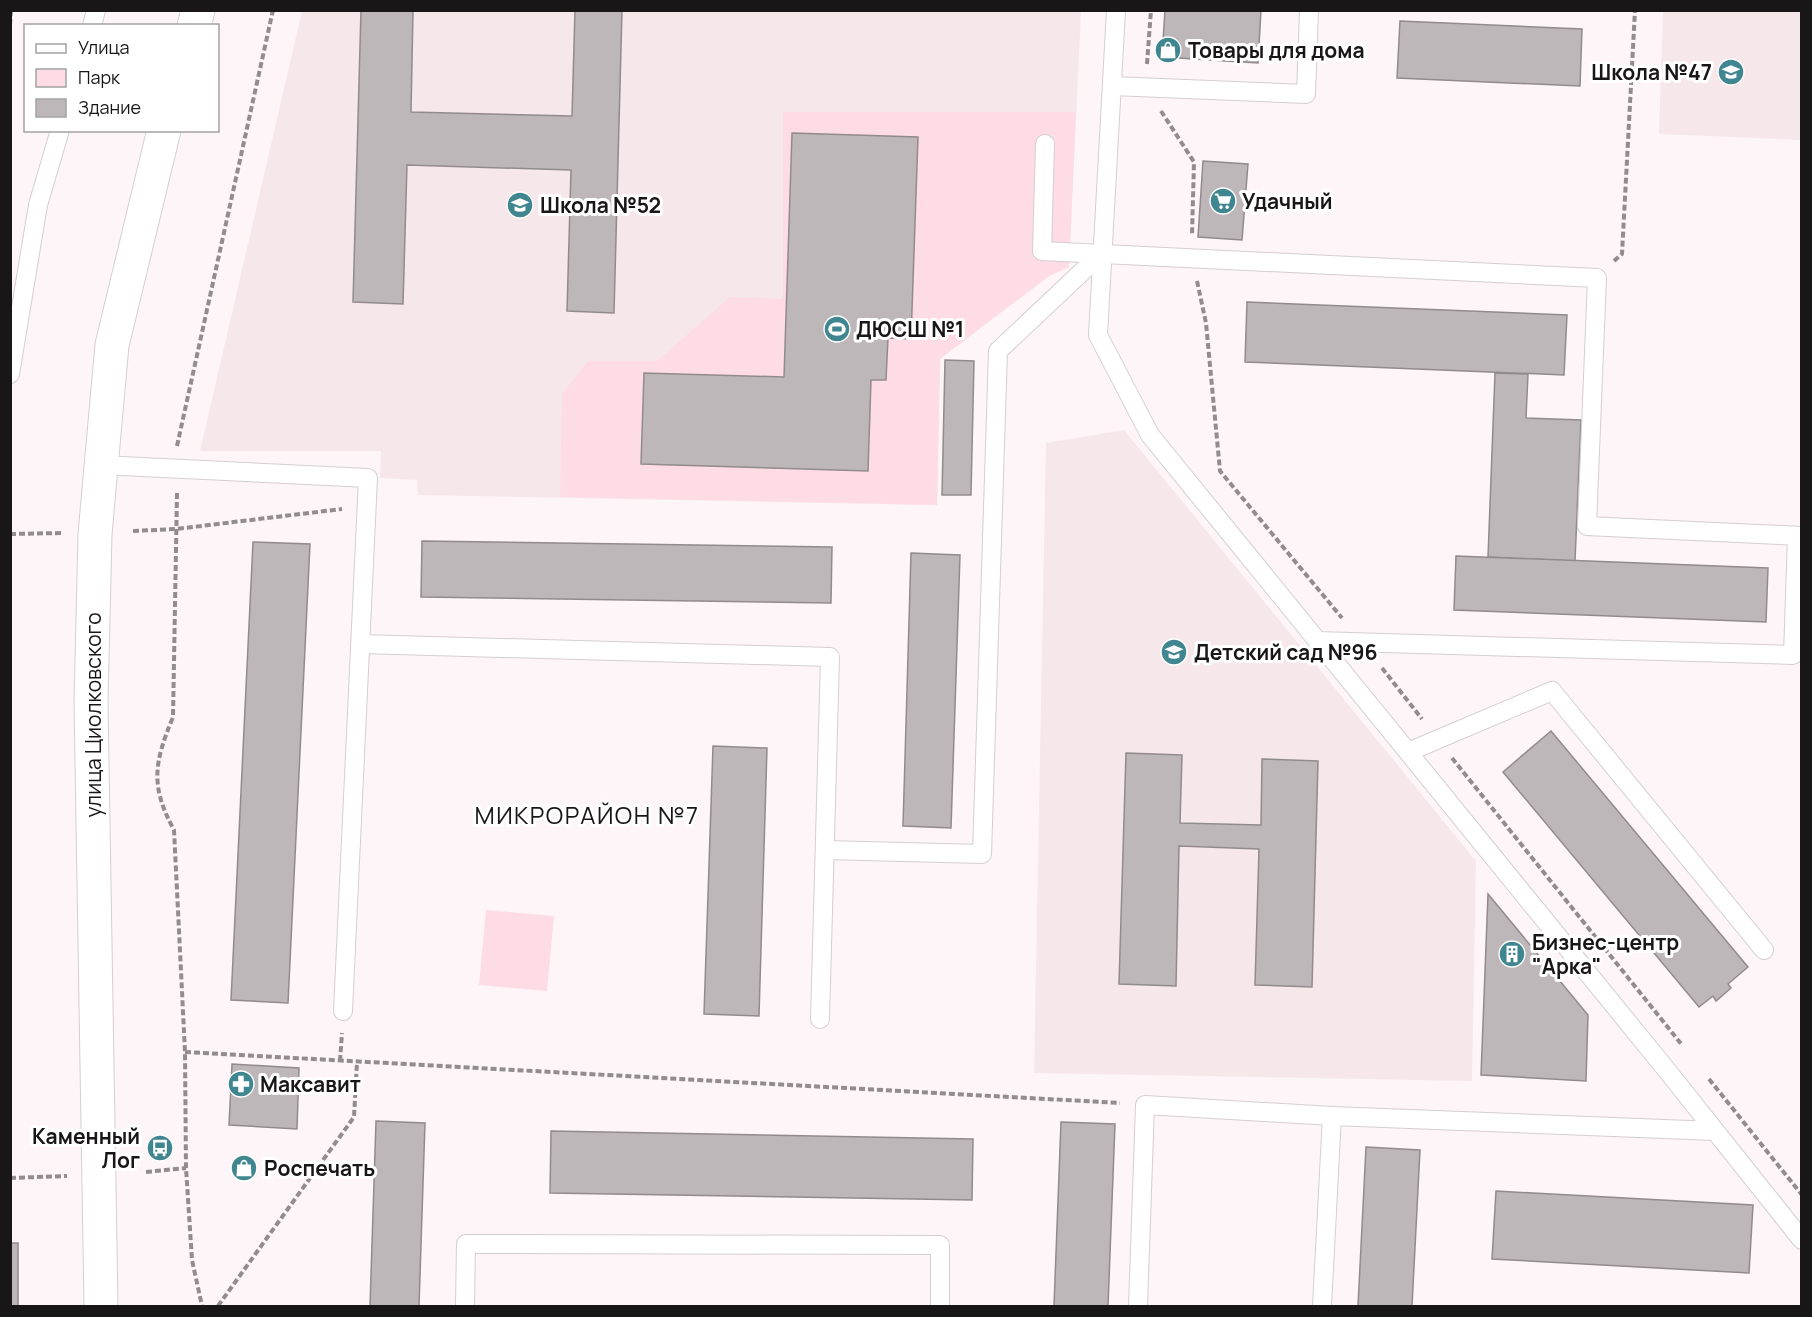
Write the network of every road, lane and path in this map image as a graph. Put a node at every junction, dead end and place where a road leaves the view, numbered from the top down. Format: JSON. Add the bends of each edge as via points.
{"nodes":[{"id":1,"x":11,"y":10,"type":"edge"},
{"id":2,"x":273,"y":10,"type":"edge"},
{"id":3,"x":1116,"y":10,"type":"edge"},
{"id":4,"x":1309,"y":10,"type":"edge"},
{"id":5,"x":1635,"y":10,"type":"edge"},
{"id":6,"x":10,"y":25,"type":"edge"},
{"id":7,"x":1112,"y":86,"type":"junction"},
{"id":8,"x":59,"y":132,"type":"edge"},
{"id":9,"x":164,"y":132,"type":"edge"},
{"id":10,"x":1045,"y":144,"type":"dead end"},
{"id":11,"x":1102,"y":252,"type":"junction"},
{"id":12,"x":1597,"y":278,"type":"junction"},
{"id":13,"x":10,"y":374,"type":"edge"},
{"id":14,"x":101,"y":465,"type":"junction"},
{"id":15,"x":177,"y":469,"type":"junction"},
{"id":16,"x":367,"y":506,"type":"junction"},
{"id":17,"x":176,"y":529,"type":"junction"},
{"id":18,"x":133,"y":531,"type":"dead end"},
{"id":19,"x":69,"y":533,"type":"dead end"},
{"id":20,"x":10,"y":534,"type":"edge"},
{"id":21,"x":1799,"y":536,"type":"edge"},
{"id":22,"x":1317,"y":641,"type":"junction"},
{"id":23,"x":360,"y":644,"type":"junction"},
{"id":24,"x":1408,"y":752,"type":"junction"},
{"id":25,"x":825,"y":850,"type":"junction"},
{"id":26,"x":1764,"y":950,"type":"dead end"},
{"id":27,"x":343,"y":1011,"type":"dead end"},
{"id":28,"x":820,"y":1019,"type":"dead end"},
{"id":29,"x":185,"y":1052,"type":"junction"},
{"id":30,"x":357,"y":1062,"type":"junction"},
{"id":31,"x":1145,"y":1104,"type":"junction"},
{"id":32,"x":1332,"y":1116,"type":"junction"},
{"id":33,"x":1715,"y":1131,"type":"junction"},
{"id":34,"x":186,"y":1168,"type":"junction"},
{"id":35,"x":146,"y":1172,"type":"dead end"},
{"id":36,"x":67,"y":1176,"type":"dead end"},
{"id":37,"x":10,"y":1178,"type":"edge"},
{"id":38,"x":1802,"y":1240,"type":"edge"},
{"id":39,"x":101,"y":1306,"type":"edge"},
{"id":40,"x":202,"y":1306,"type":"edge"},
{"id":41,"x":218,"y":1306,"type":"edge"},
{"id":42,"x":465,"y":1306,"type":"edge"},
{"id":43,"x":940,"y":1306,"type":"edge"},
{"id":44,"x":1138,"y":1306,"type":"edge"},
{"id":45,"x":1322,"y":1306,"type":"edge"}],
"edges":[{"from":1,"to":6,"type":"path"},
{"from":2,"to":15,"type":"path","via":[[177,440]]},
{"from":3,"to":7,"type":"lane"},
{"from":4,"to":7,"type":"lane","via":[[1306,94]]},
{"from":5,"to":12,"type":"path","via":[[1622,254]]},
{"from":7,"to":11,"type":"lane"},
{"from":8,"to":13,"type":"lane","via":[[38,205]]},
{"from":9,"to":14,"type":"main road","name":"улица Циолковского","via":[[112,345]]},
{"from":10,"to":11,"type":"lane","via":[[1042,251]]},
{"from":11,"to":12,"type":"lane"},
{"from":11,"to":22,"type":"lane","via":[[1098,335],[1150,435]]},
{"from":11,"to":25,"type":"lane","via":[[998,351],[982,854]]},
{"from":12,"to":21,"type":"lane","via":[[1587,526]]},
{"from":14,"to":15,"type":"lane"},
{"from":14,"to":39,"type":"main road","name":"улица Циолковского","via":[[95,534],[91,702]]},
{"from":15,"to":16,"type":"lane","via":[[368,478]]},
{"from":15,"to":17,"type":"path"},
{"from":16,"to":17,"type":"path"},
{"from":16,"to":23,"type":"lane"},
{"from":17,"to":18,"type":"path"},
{"from":17,"to":29,"type":"path","via":[[173,717],[161,745],[156,778],[163,810],[174,830]]},
{"from":19,"to":20,"type":"path"},
{"from":21,"to":22,"type":"lane","via":[[1793,655]]},
{"from":22,"to":24,"type":"lane"},
{"from":23,"to":25,"type":"lane","via":[[830,657]]},
{"from":23,"to":27,"type":"lane"},
{"from":24,"to":26,"type":"lane","via":[[1552,691]]},
{"from":24,"to":33,"type":"lane"},
{"from":25,"to":28,"type":"lane"},
{"from":29,"to":30,"type":"path"},
{"from":29,"to":34,"type":"path"},
{"from":30,"to":31,"type":"path"},
{"from":30,"to":41,"type":"path","via":[[354,1117]]},
{"from":31,"to":32,"type":"lane"},
{"from":31,"to":44,"type":"lane"},
{"from":32,"to":33,"type":"lane"},
{"from":32,"to":45,"type":"lane"},
{"from":33,"to":38,"type":"lane"},
{"from":34,"to":35,"type":"path"},
{"from":34,"to":40,"type":"path","via":[[192,1260]]},
{"from":36,"to":37,"type":"path"},
{"from":42,"to":43,"type":"lane","via":[[466,1244],[940,1245]]}]}
